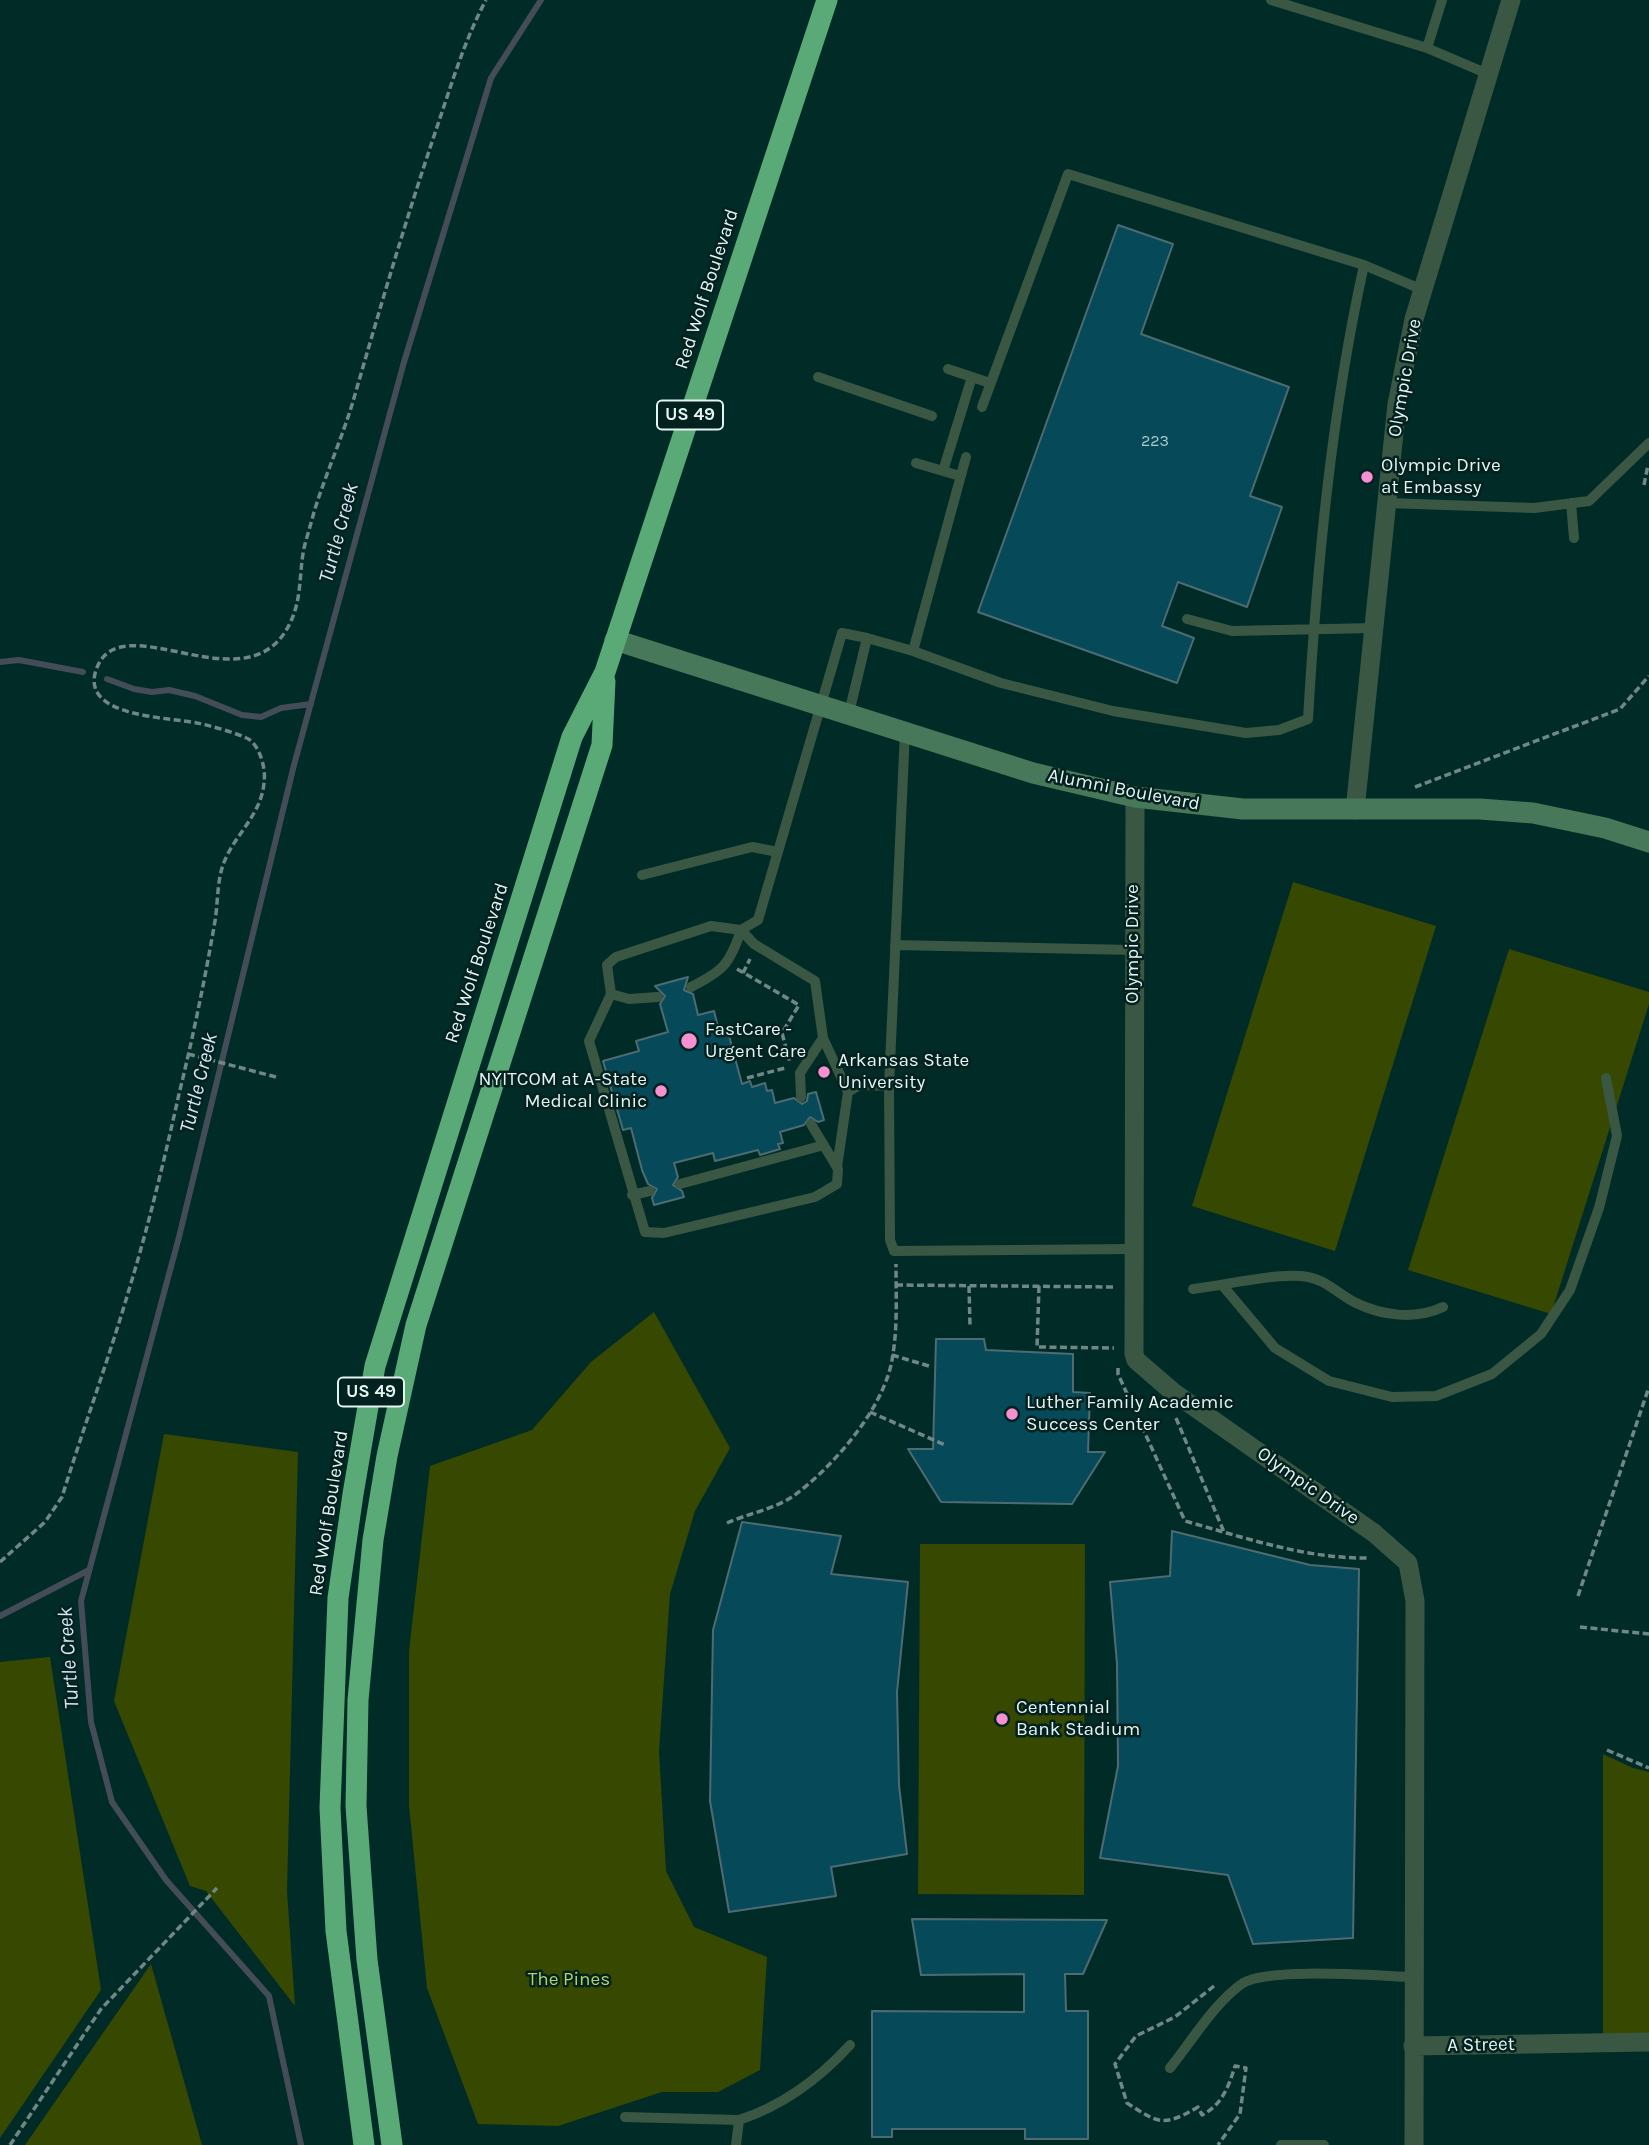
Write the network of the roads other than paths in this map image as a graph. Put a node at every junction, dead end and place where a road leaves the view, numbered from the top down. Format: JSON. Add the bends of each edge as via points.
{"nodes":[{"id":1,"x":827,"y":0,"type":"edge"},
{"id":2,"x":1271,"y":0,"type":"edge"},
{"id":3,"x":1442,"y":0,"type":"edge"},
{"id":4,"x":1511,"y":0,"type":"edge"},
{"id":5,"x":1427,"y":48,"type":"junction"},
{"id":6,"x":1489,"y":74,"type":"junction"},
{"id":7,"x":1364,"y":265,"type":"junction"},
{"id":8,"x":1423,"y":290,"type":"junction"},
{"id":9,"x":948,"y":369,"type":"dead end"},
{"id":10,"x":818,"y":377,"type":"dead end"},
{"id":11,"x":972,"y":377,"type":"junction"},
{"id":12,"x":990,"y":383,"type":"junction"},
{"id":13,"x":982,"y":407,"type":"dead end"},
{"id":14,"x":932,"y":416,"type":"dead end"},
{"id":15,"x":1649,"y":443,"type":"edge"},
{"id":16,"x":966,"y":457,"type":"dead end"},
{"id":17,"x":916,"y":463,"type":"dead end"},
{"id":18,"x":943,"y":471,"type":"junction"},
{"id":19,"x":960,"y":476,"type":"junction"},
{"id":20,"x":1387,"y":503,"type":"junction"},
{"id":21,"x":1571,"y":503,"type":"junction"},
{"id":22,"x":1574,"y":537,"type":"dead end"},
{"id":23,"x":1186,"y":619,"type":"dead end"},
{"id":24,"x":1374,"y":628,"type":"junction"},
{"id":25,"x":1314,"y":629,"type":"junction"},
{"id":26,"x":867,"y":638,"type":"junction"},
{"id":27,"x":615,"y":640,"type":"junction"},
{"id":28,"x":913,"y":651,"type":"junction"},
{"id":29,"x":605,"y":672,"type":"junction"},
{"id":30,"x":820,"y":705,"type":"junction"},
{"id":31,"x":849,"y":713,"type":"junction"},
{"id":32,"x":905,"y":731,"type":"junction"},
{"id":33,"x":1135,"y":797,"type":"junction"},
{"id":34,"x":1355,"y":810,"type":"junction"},
{"id":35,"x":1649,"y":842,"type":"edge"},
{"id":36,"x":778,"y":852,"type":"junction"},
{"id":37,"x":642,"y":875,"type":"dead end"},
{"id":38,"x":741,"y":930,"type":"junction"},
{"id":39,"x":895,"y":945,"type":"junction"},
{"id":40,"x":1133,"y":950,"type":"junction"},
{"id":41,"x":691,"y":987,"type":"dead end"},
{"id":42,"x":611,"y":994,"type":"junction"},
{"id":43,"x":658,"y":997,"type":"dead end"},
{"id":44,"x":823,"y":1038,"type":"junction"},
{"id":45,"x":1606,"y":1078,"type":"dead end"},
{"id":46,"x":889,"y":1086,"type":"junction"},
{"id":47,"x":848,"y":1092,"type":"junction"},
{"id":48,"x":801,"y":1097,"type":"dead end"},
{"id":49,"x":811,"y":1124,"type":"dead end"},
{"id":50,"x":824,"y":1145,"type":"junction"},
{"id":51,"x":837,"y":1168,"type":"junction"},
{"id":52,"x":680,"y":1184,"type":"dead end"},
{"id":53,"x":650,"y":1191,"type":"dead end"},
{"id":54,"x":632,"y":1195,"type":"junction"},
{"id":55,"x":1133,"y":1249,"type":"junction"},
{"id":56,"x":1223,"y":1286,"type":"junction"},
{"id":57,"x":1193,"y":1289,"type":"dead end"},
{"id":58,"x":1443,"y":1307,"type":"dead end"},
{"id":59,"x":1413,"y":1977,"type":"junction"},
{"id":60,"x":1649,"y":2042,"type":"edge"},
{"id":61,"x":850,"y":2045,"type":"dead end"},
{"id":62,"x":1413,"y":2046,"type":"junction"},
{"id":63,"x":1170,"y":2068,"type":"dead end"},
{"id":64,"x":625,"y":2117,"type":"dead end"},
{"id":65,"x":739,"y":2120,"type":"junction"},
{"id":66,"x":364,"y":2145,"type":"edge"},
{"id":67,"x":392,"y":2145,"type":"edge"},
{"id":68,"x":736,"y":2145,"type":"edge"},
{"id":69,"x":1281,"y":2145,"type":"edge"},
{"id":70,"x":1324,"y":2145,"type":"edge"},
{"id":71,"x":1414,"y":2145,"type":"edge"}],
"edges":[{"from":1,"to":27,"type":"highway","name":"Red Wolf Boulevard","number":"US 49"},
{"from":2,"to":5,"type":"lane"},
{"from":3,"to":5,"type":"lane"},
{"from":4,"to":6,"type":"street","name":"Olympic Drive"},
{"from":5,"to":6,"type":"lane"},
{"from":6,"to":8,"type":"street","name":"Olympic Drive"},
{"from":7,"to":8,"type":"lane"},
{"from":7,"to":12,"type":"lane","via":[[1068,174]]},
{"from":7,"to":25,"type":"lane","via":[[1327,480]]},
{"from":8,"to":20,"type":"street","name":"Olympic Drive","via":[[1397,404]]},
{"from":9,"to":11,"type":"lane"},
{"from":10,"to":14,"type":"lane"},
{"from":11,"to":12,"type":"lane"},
{"from":11,"to":18,"type":"lane"},
{"from":12,"to":13,"type":"lane"},
{"from":15,"to":21,"type":"lane","via":[[1590,501]]},
{"from":16,"to":19,"type":"lane"},
{"from":17,"to":18,"type":"lane"},
{"from":18,"to":19,"type":"lane"},
{"from":19,"to":28,"type":"lane"},
{"from":20,"to":21,"type":"lane","via":[[1534,508]]},
{"from":20,"to":24,"type":"street","name":"Olympic Drive"},
{"from":21,"to":22,"type":"lane"},
{"from":23,"to":25,"type":"lane","via":[[1232,631]]},
{"from":24,"to":25,"type":"lane"},
{"from":24,"to":34,"type":"street","name":"Olympic Drive"},
{"from":25,"to":28,"type":"lane","via":[[1308,719],[1279,730],[1246,733],[1113,711],[1001,682]]},
{"from":26,"to":28,"type":"lane"},
{"from":26,"to":30,"type":"lane","via":[[842,634]]},
{"from":26,"to":31,"type":"lane"},
{"from":27,"to":29,"type":"highway","name":"Red Wolf Boulevard","number":"US 49"},
{"from":27,"to":30,"type":"street","name":"Alumni Boulevard"},
{"from":29,"to":66,"type":"highway","name":"Red Wolf Boulevard","number":"US 49","via":[[572,737],[417,1227],[375,1366],[353,1494],[338,1598],[330,1808],[336,1931]]},
{"from":29,"to":67,"type":"highway","name":"Red Wolf Boulevard","number":"US 49","via":[[602,745],[416,1325],[373,1540],[358,1700],[356,1806],[367,1960]]},
{"from":30,"to":31,"type":"street","name":"Alumni Boulevard"},
{"from":30,"to":36,"type":"lane"},
{"from":31,"to":32,"type":"street","name":"Alumni Boulevard"},
{"from":32,"to":33,"type":"street","name":"Alumni Boulevard","via":[[1033,773]]},
{"from":32,"to":39,"type":"lane"},
{"from":33,"to":34,"type":"street","name":"Alumni Boulevard","via":[[1243,809]]},
{"from":33,"to":40,"type":"street","name":"Olympic Drive"},
{"from":34,"to":35,"type":"street","name":"Alumni Boulevard","via":[[1533,813]]},
{"from":36,"to":37,"type":"lane","via":[[752,848]]},
{"from":36,"to":38,"type":"lane","via":[[758,920]]},
{"from":38,"to":41,"type":"lane","via":[[727,964]]},
{"from":38,"to":42,"type":"lane","via":[[711,926],[616,957],[607,965]]},
{"from":38,"to":44,"type":"lane","via":[[754,944],[815,981]]},
{"from":39,"to":40,"type":"lane"},
{"from":39,"to":46,"type":"lane"},
{"from":40,"to":55,"type":"street","name":"Olympic Drive"},
{"from":42,"to":43,"type":"lane","via":[[629,999]]},
{"from":42,"to":54,"type":"lane","via":[[589,1041]]},
{"from":44,"to":47,"type":"lane"},
{"from":44,"to":48,"type":"lane","via":[[800,1073]]},
{"from":45,"to":56,"type":"lane","via":[[1617,1136],[1599,1208],[1570,1290],[1541,1334],[1492,1374],[1436,1396],[1392,1397],[1329,1381],[1275,1348]]},
{"from":46,"to":47,"type":"lane","via":[[860,1085]]},
{"from":46,"to":55,"type":"lane","via":[[890,1240],[895,1251]]},
{"from":47,"to":51,"type":"lane"},
{"from":49,"to":50,"type":"lane"},
{"from":50,"to":51,"type":"lane"},
{"from":50,"to":52,"type":"lane"},
{"from":51,"to":54,"type":"lane","via":[[837,1184],[815,1197],[664,1233],[645,1232]]},
{"from":53,"to":54,"type":"lane"},
{"from":55,"to":59,"type":"street","name":"Olympic Drive","via":[[1136,1360],[1172,1392],[1374,1533],[1408,1563],[1415,1601]]},
{"from":56,"to":57,"type":"lane"},
{"from":56,"to":58,"type":"lane","via":[[1302,1276],[1327,1282],[1353,1301],[1384,1313],[1418,1316]]},
{"from":59,"to":62,"type":"street","name":"Olympic Drive"},
{"from":59,"to":63,"type":"lane","via":[[1269,1975],[1245,1982],[1226,1997]]},
{"from":60,"to":62,"type":"street","name":"A Street"},
{"from":61,"to":65,"type":"lane","via":[[830,2067],[770,2110]]},
{"from":62,"to":71,"type":"street"},
{"from":64,"to":65,"type":"lane"},
{"from":65,"to":68,"type":"lane"},
{"from":69,"to":70,"type":"lane"}]}
